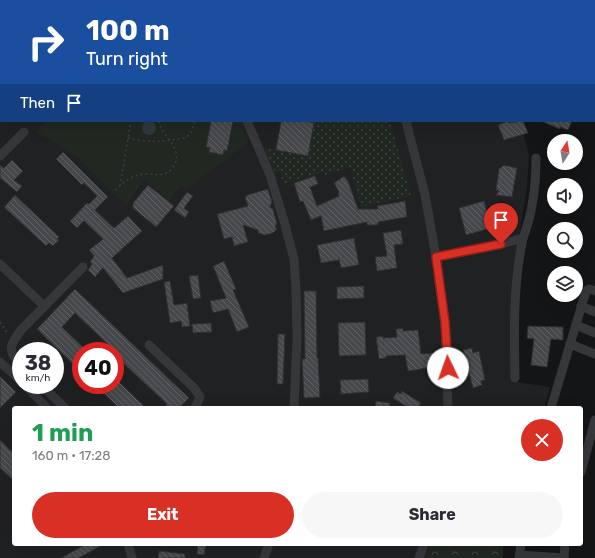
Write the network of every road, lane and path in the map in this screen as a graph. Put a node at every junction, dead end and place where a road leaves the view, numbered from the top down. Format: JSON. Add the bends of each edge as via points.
{"nodes":[{"id":1,"x":131,"y":122,"type":"edge"},
{"id":2,"x":159,"y":122,"type":"edge"},
{"id":3,"x":195,"y":122,"type":"edge"},
{"id":4,"x":247,"y":122,"type":"edge"},
{"id":5,"x":406,"y":122,"type":"edge"},
{"id":6,"x":24,"y":132,"type":"dead end"},
{"id":7,"x":128,"y":138,"type":"junction"},
{"id":8,"x":169,"y":140,"type":"junction"},
{"id":9,"x":0,"y":156,"type":"edge"},
{"id":10,"x":536,"y":158,"type":"dead end"},
{"id":11,"x":120,"y":186,"type":"junction"},
{"id":12,"x":115,"y":190,"type":"dead end"},
{"id":13,"x":522,"y":238,"type":"junction"},
{"id":14,"x":436,"y":257,"type":"junction"},
{"id":15,"x":0,"y":264,"type":"edge"},
{"id":16,"x":83,"y":267,"type":"dead end"},
{"id":17,"x":595,"y":291,"type":"edge"},
{"id":18,"x":44,"y":306,"type":"junction"},
{"id":19,"x":581,"y":306,"type":"junction"},
{"id":20,"x":595,"y":312,"type":"edge"},
{"id":21,"x":0,"y":322,"type":"edge"},
{"id":22,"x":576,"y":325,"type":"junction"},
{"id":23,"x":595,"y":333,"type":"edge"},
{"id":24,"x":12,"y":341,"type":"junction"},
{"id":25,"x":570,"y":344,"type":"junction"},
{"id":26,"x":148,"y":345,"type":"dead end"},
{"id":27,"x":12,"y":353,"type":"edge"},
{"id":28,"x":595,"y":354,"type":"edge"},
{"id":29,"x":0,"y":362,"type":"edge"},
{"id":30,"x":12,"y":373,"type":"edge"},
{"id":31,"x":515,"y":378,"type":"dead end"},
{"id":32,"x":34,"y":394,"type":"edge"},
{"id":33,"x":50,"y":394,"type":"edge"},
{"id":34,"x":45,"y":406,"type":"edge"},
{"id":35,"x":63,"y":406,"type":"edge"},
{"id":36,"x":196,"y":406,"type":"edge"},
{"id":37,"x":294,"y":406,"type":"edge"},
{"id":38,"x":448,"y":406,"type":"edge"},
{"id":39,"x":552,"y":406,"type":"edge"},
{"id":40,"x":595,"y":420,"type":"edge"},
{"id":41,"x":594,"y":430,"type":"edge"},
{"id":42,"x":583,"y":466,"type":"edge"},
{"id":43,"x":129,"y":546,"type":"edge"},
{"id":44,"x":268,"y":546,"type":"edge"},
{"id":45,"x":423,"y":546,"type":"edge"},
{"id":46,"x":521,"y":546,"type":"edge"},
{"id":47,"x":565,"y":546,"type":"edge"},
{"id":48,"x":519,"y":556,"type":"edge"},
{"id":49,"x":132,"y":558,"type":"edge"},
{"id":50,"x":264,"y":558,"type":"edge"},
{"id":51,"x":419,"y":558,"type":"edge"},
{"id":52,"x":564,"y":558,"type":"edge"}],
"edges":[{"from":1,"to":7,"type":"path"},
{"from":2,"to":8,"type":"path"},
{"from":3,"to":8,"type":"path","via":[[188,136]]},
{"from":4,"to":37,"type":"street","via":[[270,175],[294,259],[297,339]]},
{"from":5,"to":14,"type":"street","via":[[425,195]]},
{"from":6,"to":9,"type":"street"},
{"from":7,"to":8,"type":"path","via":[[157,142]]},
{"from":7,"to":11,"type":"path"},
{"from":8,"to":11,"type":"path","via":[[176,152],[177,160],[168,173],[140,174]]},
{"from":10,"to":13,"type":"street","via":[[532,210]]},
{"from":11,"to":12,"type":"path"},
{"from":13,"to":14,"type":"street"},
{"from":13,"to":31,"type":"street","via":[[516,281]]},
{"from":14,"to":38,"type":"street","via":[[445,322]]},
{"from":15,"to":18,"type":"street"},
{"from":16,"to":18,"type":"street"},
{"from":17,"to":19,"type":"street","via":[[586,291]]},
{"from":18,"to":24,"type":"street"},
{"from":19,"to":20,"type":"street"},
{"from":19,"to":22,"type":"street"},
{"from":21,"to":24,"type":"path"},
{"from":22,"to":23,"type":"street"},
{"from":22,"to":25,"type":"street"},
{"from":24,"to":27,"type":"street"},
{"from":25,"to":28,"type":"street"},
{"from":25,"to":39,"type":"street"},
{"from":26,"to":36,"type":"street","via":[[195,389],[200,397]]},
{"from":29,"to":30,"type":"street"},
{"from":32,"to":34,"type":"street"},
{"from":33,"to":35,"type":"street"},
{"from":40,"to":41,"type":"street"},
{"from":41,"to":42,"type":"street"},
{"from":43,"to":49,"type":"street"},
{"from":44,"to":50,"type":"street"},
{"from":45,"to":51,"type":"street"},
{"from":46,"to":48,"type":"street"},
{"from":47,"to":52,"type":"street"},
{"from":48,"to":52,"type":"street"}]}
